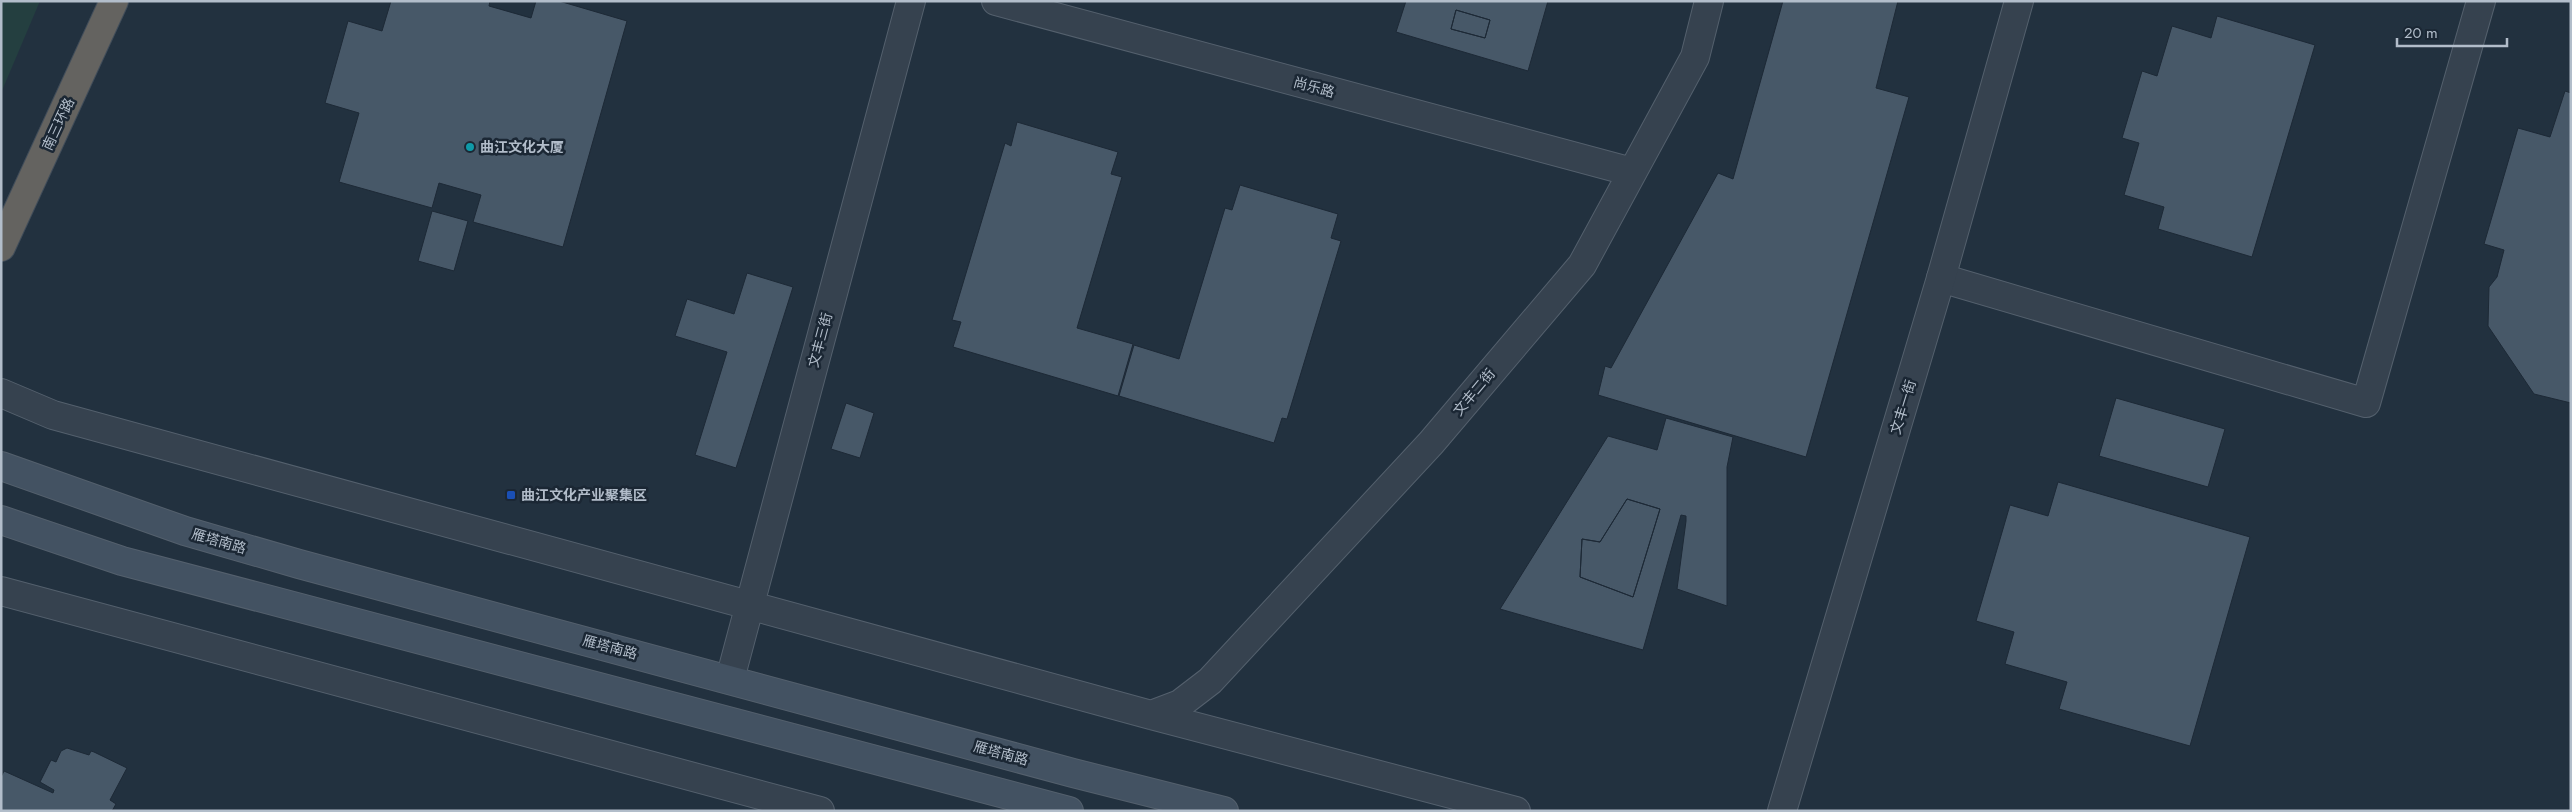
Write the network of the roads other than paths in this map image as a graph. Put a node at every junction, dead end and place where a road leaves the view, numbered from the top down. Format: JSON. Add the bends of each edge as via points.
{"nodes":[{"id":1,"x":114,"y":1,"type":"edge"},
{"id":2,"x":911,"y":1,"type":"edge"},
{"id":3,"x":996,"y":1,"type":"edge"},
{"id":4,"x":1709,"y":1,"type":"edge"},
{"id":5,"x":2019,"y":1,"type":"edge"},
{"id":6,"x":2481,"y":1,"type":"edge"},
{"id":7,"x":1632,"y":172,"type":"junction"},
{"id":8,"x":1,"y":247,"type":"edge"},
{"id":9,"x":1941,"y":278,"type":"junction"},
{"id":10,"x":1,"y":393,"type":"edge"},
{"id":11,"x":1,"y":466,"type":"edge"},
{"id":12,"x":1,"y":520,"type":"edge"},
{"id":13,"x":1,"y":591,"type":"edge"},
{"id":14,"x":749,"y":605,"type":"junction"},
{"id":15,"x":730,"y":679,"type":"junction"},
{"id":16,"x":1151,"y":715,"type":"junction"},
{"id":17,"x":820,"y":811,"type":"edge"},
{"id":18,"x":1069,"y":811,"type":"edge"},
{"id":19,"x":1224,"y":811,"type":"edge"},
{"id":20,"x":1516,"y":811,"type":"edge"},
{"id":21,"x":1782,"y":811,"type":"edge"}],
"edges":[{"from":1,"to":8,"type":"highway","name":"南三环路"},
{"from":2,"to":14,"type":"street","name":"文丰三街"},
{"from":3,"to":7,"type":"street","name":"尚乐路"},
{"from":4,"to":7,"type":"street","name":"文丰二街","via":[[1695,57]]},
{"from":5,"to":9,"type":"street","name":"文丰一街"},
{"from":6,"to":9,"type":"street","via":[[2366,403]]},
{"from":7,"to":16,"type":"street","name":"文丰二街","via":[[1582,265],[1431,442],[1210,681],[1180,704]]},
{"from":9,"to":21,"type":"street","name":"文丰一街"},
{"from":10,"to":14,"type":"street","via":[[53,415]]},
{"from":11,"to":15,"type":"main road","name":"雁塔南路","via":[[213,540]]},
{"from":12,"to":18,"type":"main road","via":[[122,561]]},
{"from":13,"to":17,"type":"street"},
{"from":14,"to":15,"type":"street","name":"文丰三街"},
{"from":14,"to":16,"type":"street"},
{"from":15,"to":19,"type":"main road","name":"雁塔南路"},
{"from":16,"to":20,"type":"street"}]}
